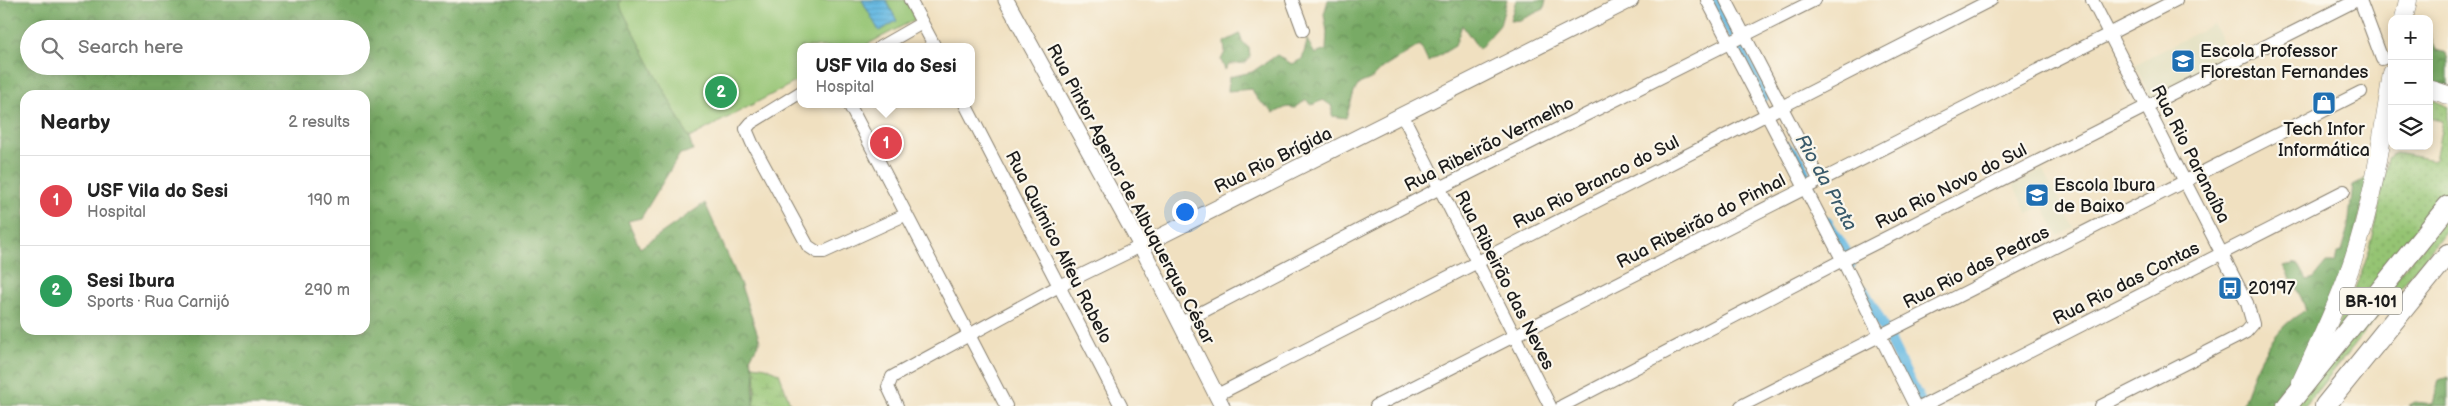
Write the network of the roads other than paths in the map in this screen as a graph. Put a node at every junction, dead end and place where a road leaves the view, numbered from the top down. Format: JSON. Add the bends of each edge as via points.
{"nodes":[{"id":1,"x":910,"y":0,"type":"edge"},
{"id":2,"x":1006,"y":0,"type":"edge"},
{"id":3,"x":1292,"y":0,"type":"edge"},
{"id":4,"x":1631,"y":0,"type":"edge"},
{"id":5,"x":1707,"y":0,"type":"edge"},
{"id":6,"x":1726,"y":0,"type":"edge"},
{"id":7,"x":1815,"y":0,"type":"edge"},
{"id":8,"x":1991,"y":0,"type":"edge"},
{"id":9,"x":2092,"y":0,"type":"edge"},
{"id":10,"x":2176,"y":0,"type":"edge"},
{"id":11,"x":2359,"y":0,"type":"edge"},
{"id":12,"x":2408,"y":0,"type":"edge"},
{"id":13,"x":2405,"y":15,"type":"edge"},
{"id":14,"x":922,"y":23,"type":"junction"},
{"id":15,"x":1303,"y":30,"type":"dead end"},
{"id":16,"x":2110,"y":34,"type":"junction"},
{"id":17,"x":1738,"y":40,"type":"junction"},
{"id":18,"x":887,"y":43,"type":"edge"},
{"id":19,"x":933,"y":43,"type":"edge"},
{"id":20,"x":2387,"y":66,"type":"edge"},
{"id":21,"x":2433,"y":90,"type":"edge"},
{"id":22,"x":2361,"y":92,"type":"dead end"},
{"id":23,"x":797,"y":95,"type":"edge"},
{"id":24,"x":2448,"y":95,"type":"edge"},
{"id":25,"x":850,"y":108,"type":"edge"},
{"id":26,"x":967,"y":108,"type":"edge"},
{"id":27,"x":2146,"y":108,"type":"junction"},
{"id":28,"x":1774,"y":111,"type":"junction"},
{"id":29,"x":1403,"y":116,"type":"junction"},
{"id":30,"x":2184,"y":180,"type":"junction"},
{"id":31,"x":1811,"y":184,"type":"junction"},
{"id":32,"x":1438,"y":189,"type":"junction"},
{"id":33,"x":2344,"y":191,"type":"dead end"},
{"id":34,"x":2448,"y":206,"type":"edge"},
{"id":35,"x":905,"y":215,"type":"junction"},
{"id":36,"x":1141,"y":246,"type":"junction"},
{"id":37,"x":2222,"y":254,"type":"junction"},
{"id":38,"x":2448,"y":254,"type":"edge"},
{"id":39,"x":1847,"y":258,"type":"junction"},
{"id":40,"x":1478,"y":263,"type":"junction"},
{"id":41,"x":1059,"y":286,"type":"junction"},
{"id":42,"x":1181,"y":323,"type":"junction"},
{"id":43,"x":1885,"y":334,"type":"junction"},
{"id":44,"x":970,"y":336,"type":"junction"},
{"id":45,"x":1514,"y":336,"type":"junction"},
{"id":46,"x":1220,"y":400,"type":"edge"},
{"id":47,"x":2291,"y":401,"type":"edge"},
{"id":48,"x":1926,"y":404,"type":"edge"},
{"id":49,"x":896,"y":406,"type":"edge"},
{"id":50,"x":1006,"y":406,"type":"edge"},
{"id":51,"x":1121,"y":406,"type":"edge"},
{"id":52,"x":1376,"y":406,"type":"edge"},
{"id":53,"x":1550,"y":406,"type":"edge"},
{"id":54,"x":1562,"y":406,"type":"edge"},
{"id":55,"x":1741,"y":406,"type":"edge"},
{"id":56,"x":1915,"y":406,"type":"edge"},
{"id":57,"x":2101,"y":406,"type":"edge"},
{"id":58,"x":2325,"y":406,"type":"edge"}],
"edges":[{"from":1,"to":14,"type":"street"},
{"from":2,"to":36,"type":"street","name":"Rua Pintor Agenor de Albuquerque César"},
{"from":3,"to":15,"type":"street"},
{"from":4,"to":29,"type":"street","name":"Rua Rio Brígida"},
{"from":5,"to":17,"type":"street"},
{"from":6,"to":17,"type":"street"},
{"from":7,"to":17,"type":"street","name":"Rua Ribeirão Vermelho"},
{"from":8,"to":28,"type":"street","name":"Rua Rio Branco do Sul"},
{"from":9,"to":16,"type":"street","name":"Rua Rio Paranaíba"},
{"from":10,"to":16,"type":"street","name":"Rua Ribeirão do Pinhal"},
{"from":11,"to":20,"type":"street"},
{"from":11,"to":27,"type":"street","name":"Rua Rio Novo do Sul"},
{"from":12,"to":13,"type":"main road"},
{"from":14,"to":18,"type":"street"},
{"from":14,"to":19,"type":"street"},
{"from":16,"to":27,"type":"street","name":"Rua Rio Paranaíba"},
{"from":16,"to":31,"type":"street","name":"Rua Ribeirão do Pinhal"},
{"from":17,"to":28,"type":"street"},
{"from":17,"to":32,"type":"street","name":"Rua Ribeirão Vermelho"},
{"from":20,"to":47,"type":"main road","via":[[2375,175],[2360,237],[2348,274]]},
{"from":21,"to":24,"type":"main road"},
{"from":22,"to":30,"type":"street","name":"Rua Rio das Pedras"},
{"from":23,"to":35,"type":"street","via":[[747,126],[752,144],[803,240],[813,250],[824,252]]},
{"from":25,"to":35,"type":"street"},
{"from":26,"to":41,"type":"street","name":"Rua Químico Alfeu Rabelo"},
{"from":27,"to":30,"type":"street","name":"Rua Rio Paranaíba"},
{"from":27,"to":39,"type":"street","name":"Rua Rio Novo do Sul"},
{"from":28,"to":31,"type":"street"},
{"from":28,"to":40,"type":"street","name":"Rua Rio Branco do Sul"},
{"from":29,"to":32,"type":"street","name":"Rua Ribeirão das Neves"},
{"from":29,"to":36,"type":"street","name":"Rua Rio Brígida"},
{"from":30,"to":37,"type":"street","name":"Rua Rio Paranaíba"},
{"from":30,"to":43,"type":"street","name":"Rua Rio das Pedras"},
{"from":31,"to":39,"type":"street"},
{"from":31,"to":45,"type":"street","name":"Rua Ribeirão do Pinhal"},
{"from":32,"to":40,"type":"street","name":"Rua Ribeirão das Neves"},
{"from":32,"to":42,"type":"street","name":"Rua Ribeirão Vermelho"},
{"from":33,"to":37,"type":"street","name":"Rua Rio das Contas"},
{"from":34,"to":47,"type":"highway","number":"BR-101"},
{"from":35,"to":44,"type":"street"},
{"from":36,"to":41,"type":"street","name":"Rua Rio Brígida"},
{"from":36,"to":42,"type":"street","name":"Rua Pintor Agenor de Albuquerque César"},
{"from":37,"to":48,"type":"street","name":"Rua Rio das Contas"},
{"from":37,"to":57,"type":"street","name":"Rua Rio Paranaíba","via":[[2247,303],[2253,326]]},
{"from":38,"to":58,"type":"highway","number":"BR-101"},
{"from":39,"to":43,"type":"street"},
{"from":39,"to":54,"type":"street","name":"Rua Rio Novo do Sul"},
{"from":40,"to":45,"type":"street","name":"Rua Ribeirão das Neves"},
{"from":40,"to":46,"type":"street","name":"Rua Rio Branco do Sul"},
{"from":41,"to":44,"type":"street","name":"Rua Rio Brígida"},
{"from":41,"to":51,"type":"street","name":"Rua Químico Alfeu Rabelo"},
{"from":42,"to":46,"type":"street","name":"Rua Pintor Agenor de Albuquerque César"},
{"from":43,"to":55,"type":"street","name":"Rua Rio das Pedras"},
{"from":43,"to":56,"type":"street"},
{"from":44,"to":49,"type":"street","name":"Rua Rio Brígida","via":[[892,377],[888,390]]},
{"from":44,"to":50,"type":"street"},
{"from":45,"to":52,"type":"street","name":"Rua Ribeirão do Pinhal"},
{"from":45,"to":53,"type":"street","name":"Rua Ribeirão das Neves"}]}
